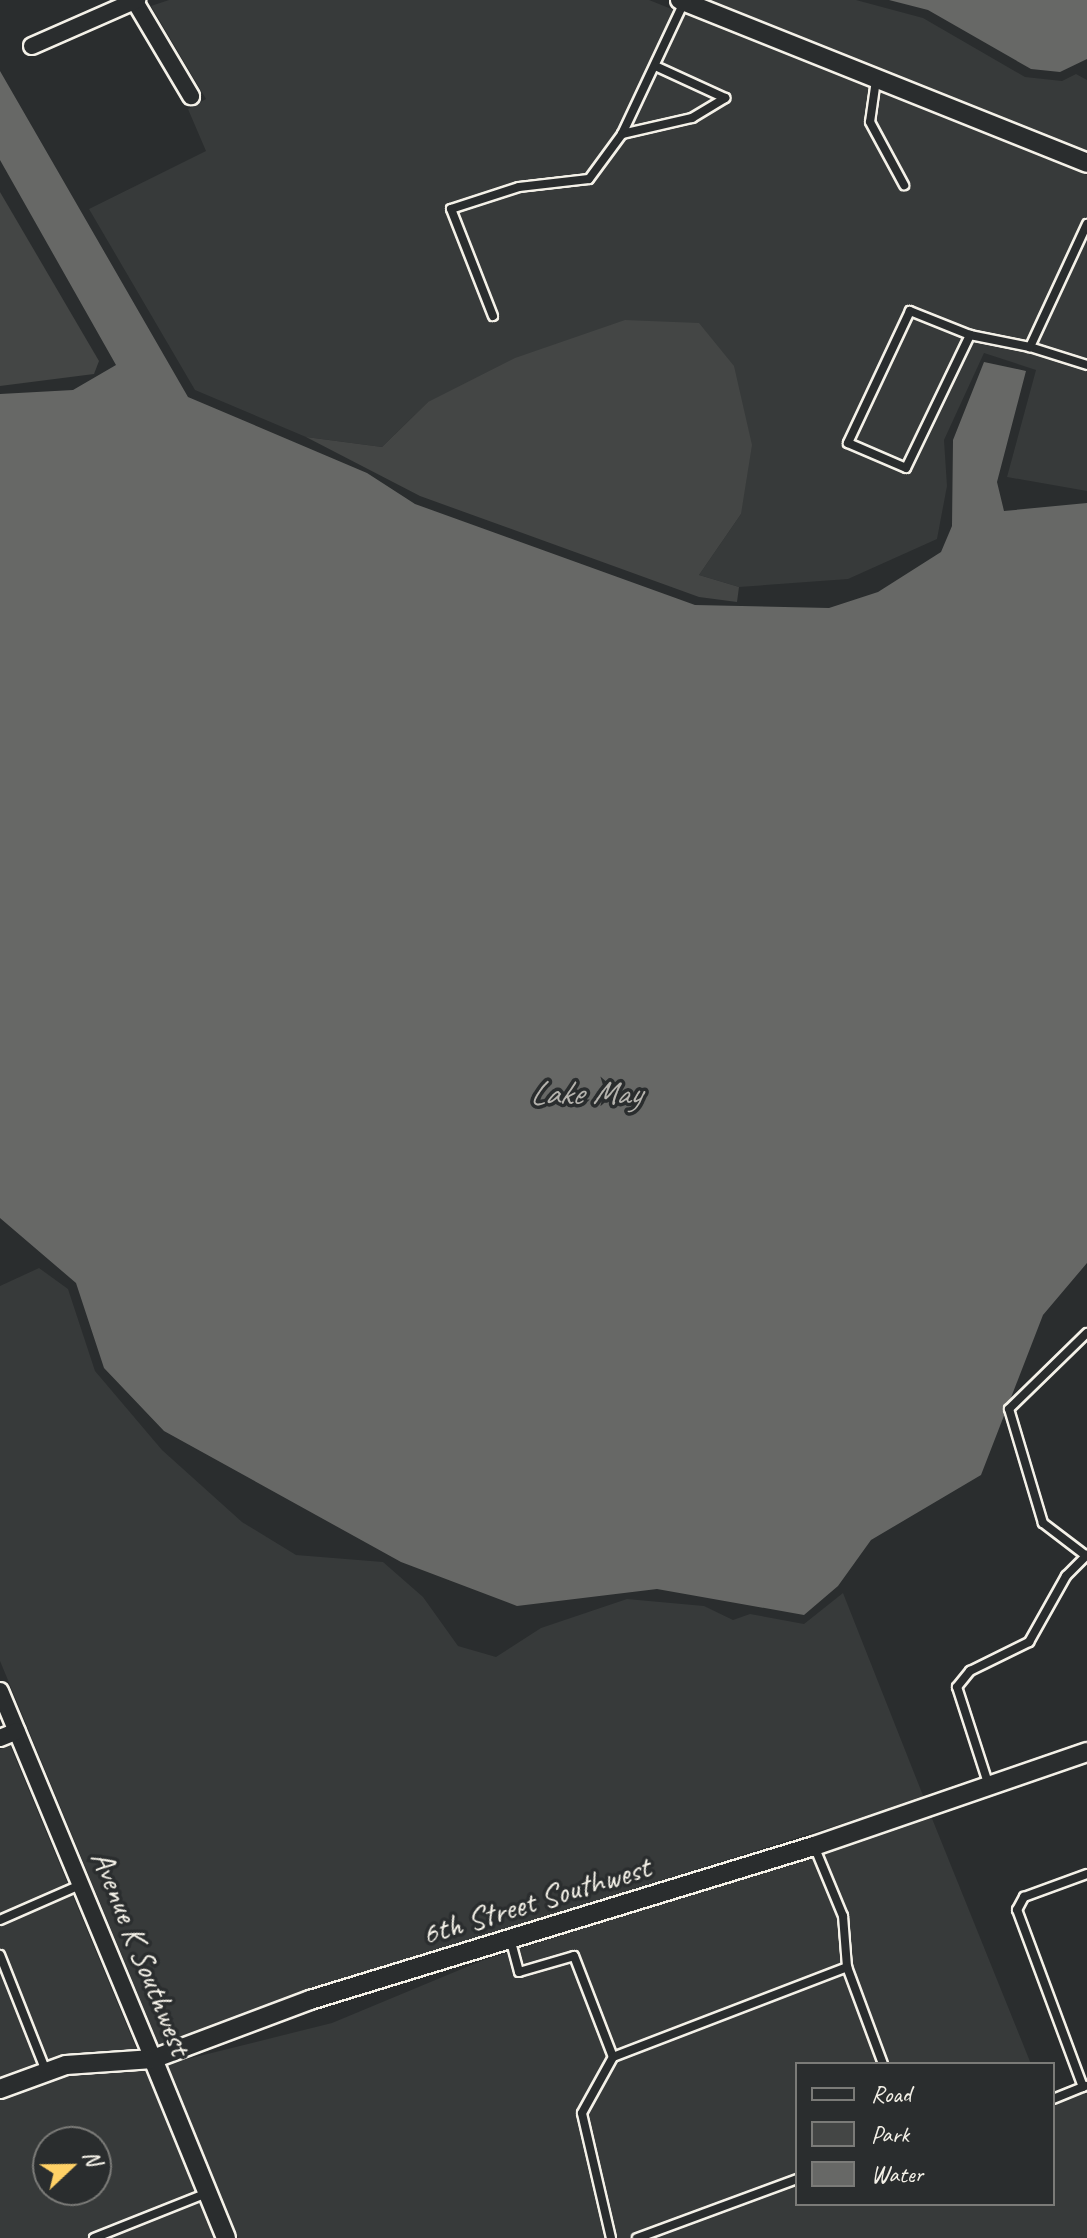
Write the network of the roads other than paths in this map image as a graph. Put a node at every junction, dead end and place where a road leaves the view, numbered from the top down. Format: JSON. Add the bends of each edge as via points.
{"nodes":[{"id":1,"x":135,"y":0,"type":"edge"},
{"id":2,"x":682,"y":1,"type":"edge"},
{"id":3,"x":32,"y":46,"type":"dead end"},
{"id":4,"x":655,"y":66,"type":"junction"},
{"id":5,"x":878,"y":76,"type":"junction"},
{"id":6,"x":191,"y":96,"type":"dead end"},
{"id":7,"x":622,"y":134,"type":"junction"},
{"id":8,"x":1087,"y":163,"type":"edge"},
{"id":9,"x":904,"y":185,"type":"dead end"},
{"id":10,"x":1087,"y":224,"type":"edge"},
{"id":11,"x":493,"y":316,"type":"dead end"},
{"id":12,"x":970,"y":335,"type":"junction"},
{"id":13,"x":1030,"y":347,"type":"junction"},
{"id":14,"x":1087,"y":365,"type":"edge"},
{"id":15,"x":1087,"y":1333,"type":"edge"},
{"id":16,"x":1086,"y":1555,"type":"edge"},
{"id":17,"x":0,"y":1691,"type":"edge"},
{"id":18,"x":17,"y":1731,"type":"junction"},
{"id":19,"x":0,"y":1738,"type":"edge"},
{"id":20,"x":1087,"y":1752,"type":"edge"},
{"id":21,"x":989,"y":1786,"type":"junction"},
{"id":22,"x":814,"y":1846,"type":"junction"},
{"id":23,"x":1087,"y":1874,"type":"edge"},
{"id":24,"x":81,"y":1884,"type":"junction"},
{"id":25,"x":0,"y":1920,"type":"edge"},
{"id":26,"x":511,"y":1942,"type":"junction"},
{"id":27,"x":0,"y":1955,"type":"edge"},
{"id":28,"x":847,"y":1967,"type":"junction"},
{"id":29,"x":613,"y":2057,"type":"junction"},
{"id":30,"x":153,"y":2059,"type":"junction"},
{"id":31,"x":882,"y":2062,"type":"edge"},
{"id":32,"x":46,"y":2071,"type":"junction"},
{"id":33,"x":1085,"y":2086,"type":"edge"},
{"id":34,"x":0,"y":2089,"type":"edge"},
{"id":35,"x":1055,"y":2098,"type":"edge"},
{"id":36,"x":795,"y":2180,"type":"edge"},
{"id":37,"x":207,"y":2192,"type":"junction"},
{"id":38,"x":94,"y":2238,"type":"edge"},
{"id":39,"x":226,"y":2238,"type":"edge"},
{"id":40,"x":611,"y":2238,"type":"edge"},
{"id":41,"x":637,"y":2238,"type":"edge"}],
"edges":[{"from":1,"to":3,"type":"street"},
{"from":1,"to":6,"type":"street"},
{"from":2,"to":4,"type":"lane"},
{"from":2,"to":5,"type":"street"},
{"from":4,"to":7,"type":"lane"},
{"from":4,"to":7,"type":"lane","via":[[725,98],[692,118]]},
{"from":5,"to":8,"type":"street"},
{"from":5,"to":9,"type":"lane","via":[[870,122]]},
{"from":7,"to":11,"type":"lane","via":[[589,179],[519,187],[451,209]]},
{"from":10,"to":13,"type":"lane"},
{"from":12,"to":12,"type":"lane","via":[[906,468],[848,443],[910,311]]},
{"from":12,"to":13,"type":"lane"},
{"from":13,"to":14,"type":"lane"},
{"from":15,"to":16,"type":"lane","via":[[1009,1409],[1043,1523]]},
{"from":16,"to":21,"type":"lane","via":[[1029,1642],[970,1671],[957,1687]]},
{"from":17,"to":18,"type":"street","name":"Avenue K Southwest"},
{"from":18,"to":19,"type":"street"},
{"from":18,"to":24,"type":"street","name":"Avenue K Southwest"},
{"from":20,"to":21,"type":"street","name":"6th Street Southwest"},
{"from":21,"to":22,"type":"street","name":"6th Street Southwest"},
{"from":22,"to":26,"type":"street","name":"6th Street Southwest"},
{"from":22,"to":28,"type":"lane","via":[[843,1916]]},
{"from":23,"to":33,"type":"lane","via":[[1024,1897],[1017,1910]]},
{"from":24,"to":25,"type":"lane"},
{"from":24,"to":30,"type":"street","name":"Avenue K Southwest"},
{"from":26,"to":29,"type":"lane","via":[[519,1972],[574,1956]]},
{"from":26,"to":30,"type":"street","name":"6th Street Southwest","via":[[310,2000]]},
{"from":27,"to":32,"type":"lane"},
{"from":28,"to":29,"type":"lane"},
{"from":28,"to":31,"type":"lane"},
{"from":29,"to":40,"type":"lane","via":[[582,2113]]},
{"from":30,"to":32,"type":"street","name":"6th Street Southwest"},
{"from":30,"to":37,"type":"street","name":"Avenue K Southwest"},
{"from":32,"to":34,"type":"street","name":"6th Street Southwest"},
{"from":33,"to":35,"type":"lane"},
{"from":36,"to":41,"type":"lane"},
{"from":37,"to":38,"type":"lane"},
{"from":37,"to":39,"type":"street","name":"Avenue K Southwest"}]}
